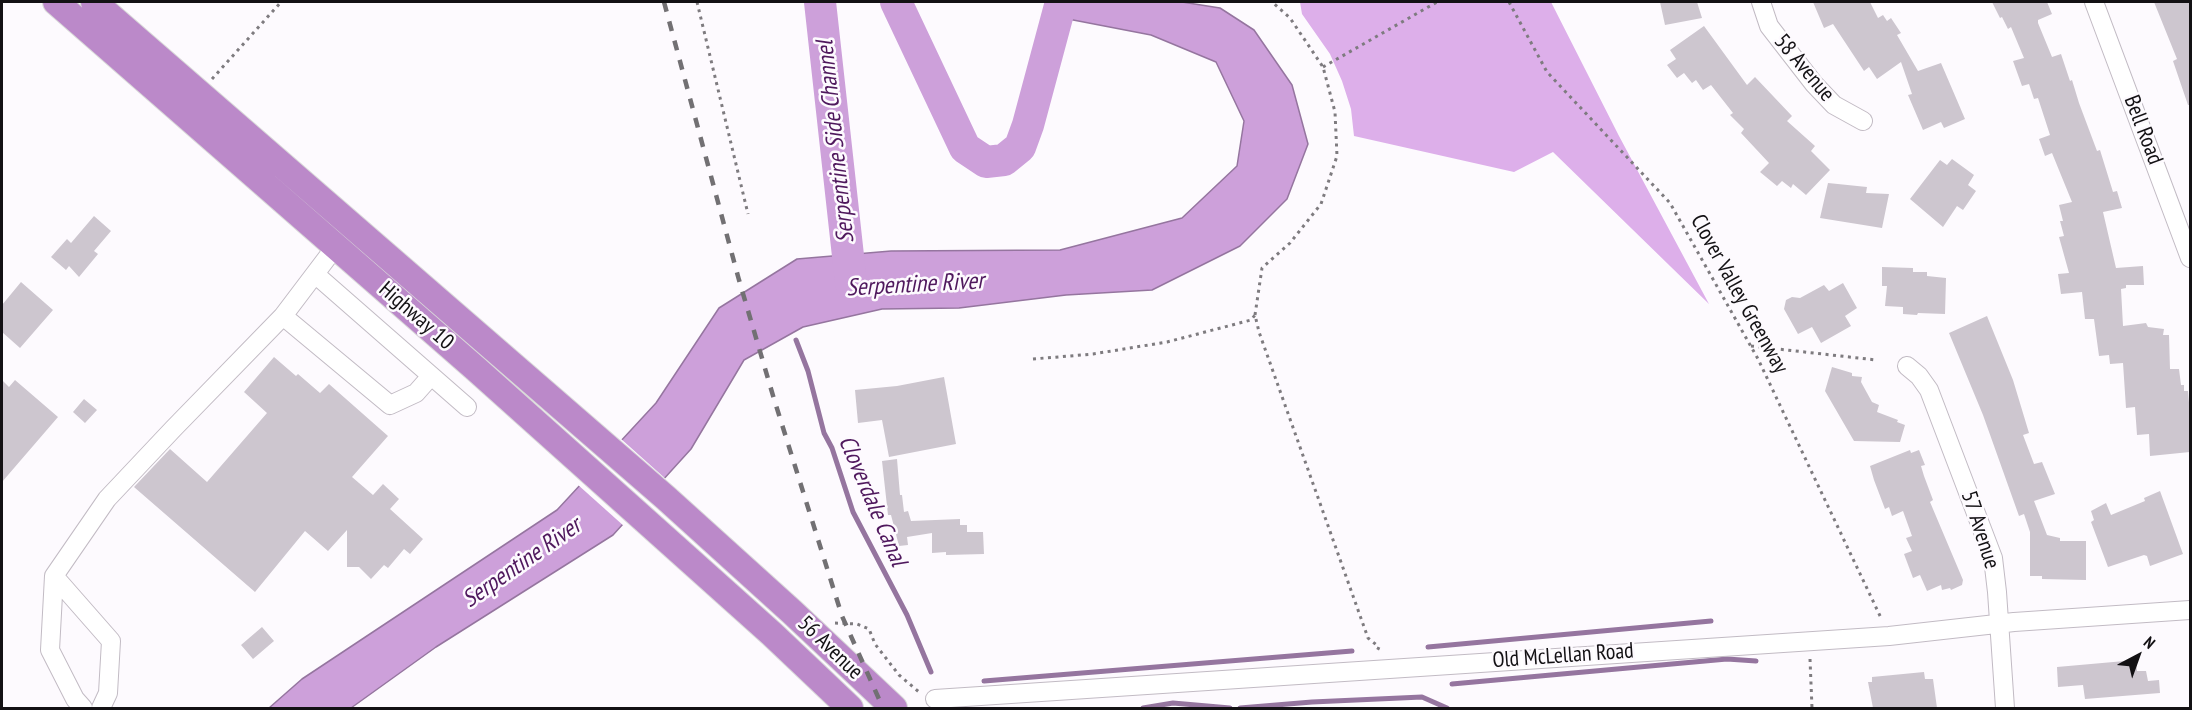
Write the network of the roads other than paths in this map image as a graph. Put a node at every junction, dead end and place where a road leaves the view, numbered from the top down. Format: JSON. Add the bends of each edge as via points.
{"nodes":[{"id":1,"x":56,"y":2,"type":"edge"},
{"id":2,"x":94,"y":2,"type":"edge"},
{"id":3,"x":1761,"y":2,"type":"edge"},
{"id":4,"x":2094,"y":2,"type":"edge"},
{"id":5,"x":1863,"y":121,"type":"dead end"},
{"id":6,"x":2183,"y":210,"type":"edge"},
{"id":7,"x":336,"y":246,"type":"junction"},
{"id":8,"x":2190,"y":258,"type":"edge"},
{"id":9,"x":315,"y":274,"type":"junction"},
{"id":10,"x":283,"y":316,"type":"junction"},
{"id":11,"x":1907,"y":366,"type":"dead end"},
{"id":12,"x":431,"y":375,"type":"junction"},
{"id":13,"x":466,"y":407,"type":"dead end"},
{"id":14,"x":54,"y":576,"type":"junction"},
{"id":15,"x":2190,"y":610,"type":"edge"},
{"id":16,"x":795,"y":615,"type":"joint"},
{"id":17,"x":1998,"y":625,"type":"junction"},
{"id":18,"x":772,"y":634,"type":"joint"},
{"id":19,"x":1082,"y":690,"type":"junction"},
{"id":20,"x":929,"y":698,"type":"road end"},
{"id":21,"x":1024,"y":701,"type":"edge"},
{"id":22,"x":83,"y":708,"type":"edge"},
{"id":23,"x":101,"y":708,"type":"edge"},
{"id":24,"x":850,"y":708,"type":"edge"},
{"id":25,"x":894,"y":708,"type":"edge"},
{"id":26,"x":1078,"y":708,"type":"edge"},
{"id":27,"x":2005,"y":708,"type":"edge"}],
"edges":[{"from":1,"to":7,"type":"highway","name":"Highway 10"},
{"from":2,"to":16,"type":"highway","name":"Highway 10","via":[[666,498]]},
{"from":3,"to":5,"type":"street","name":"58 Avenue","via":[[1769,26],[1814,84],[1834,105]]},
{"from":4,"to":6,"type":"street","name":"Bell Road"},
{"from":6,"to":8,"type":"street","name":"Bell Road"},
{"from":7,"to":9,"type":"street"},
{"from":7,"to":18,"type":"highway","name":"Highway 10"},
{"from":9,"to":10,"type":"street"},
{"from":9,"to":12,"type":"street"},
{"from":10,"to":12,"type":"street","via":[[390,405],[416,393]]},
{"from":10,"to":14,"type":"street","via":[[107,499]]},
{"from":11,"to":17,"type":"street","name":"57 Avenue","via":[[1929,390],[1987,542],[1995,573]]},
{"from":12,"to":13,"type":"street"},
{"from":14,"to":22,"type":"street","via":[[50,650]]},
{"from":14,"to":23,"type":"street","via":[[111,641],[108,693]]},
{"from":15,"to":17,"type":"street","name":"Old McLellan Road"},
{"from":16,"to":25,"type":"highway","name":"56 Avenue"},
{"from":17,"to":19,"type":"street","name":"Old McLellan Road","via":[[1889,636]]},
{"from":17,"to":27,"type":"street","name":"57 Avenue"},
{"from":18,"to":24,"type":"highway","name":"56 Avenue"},
{"from":19,"to":21,"type":"street","name":"Old McLellan Road"},
{"from":19,"to":26,"type":"street"},
{"from":20,"to":21,"type":"street","name":"Old McLellan Road"}]}
